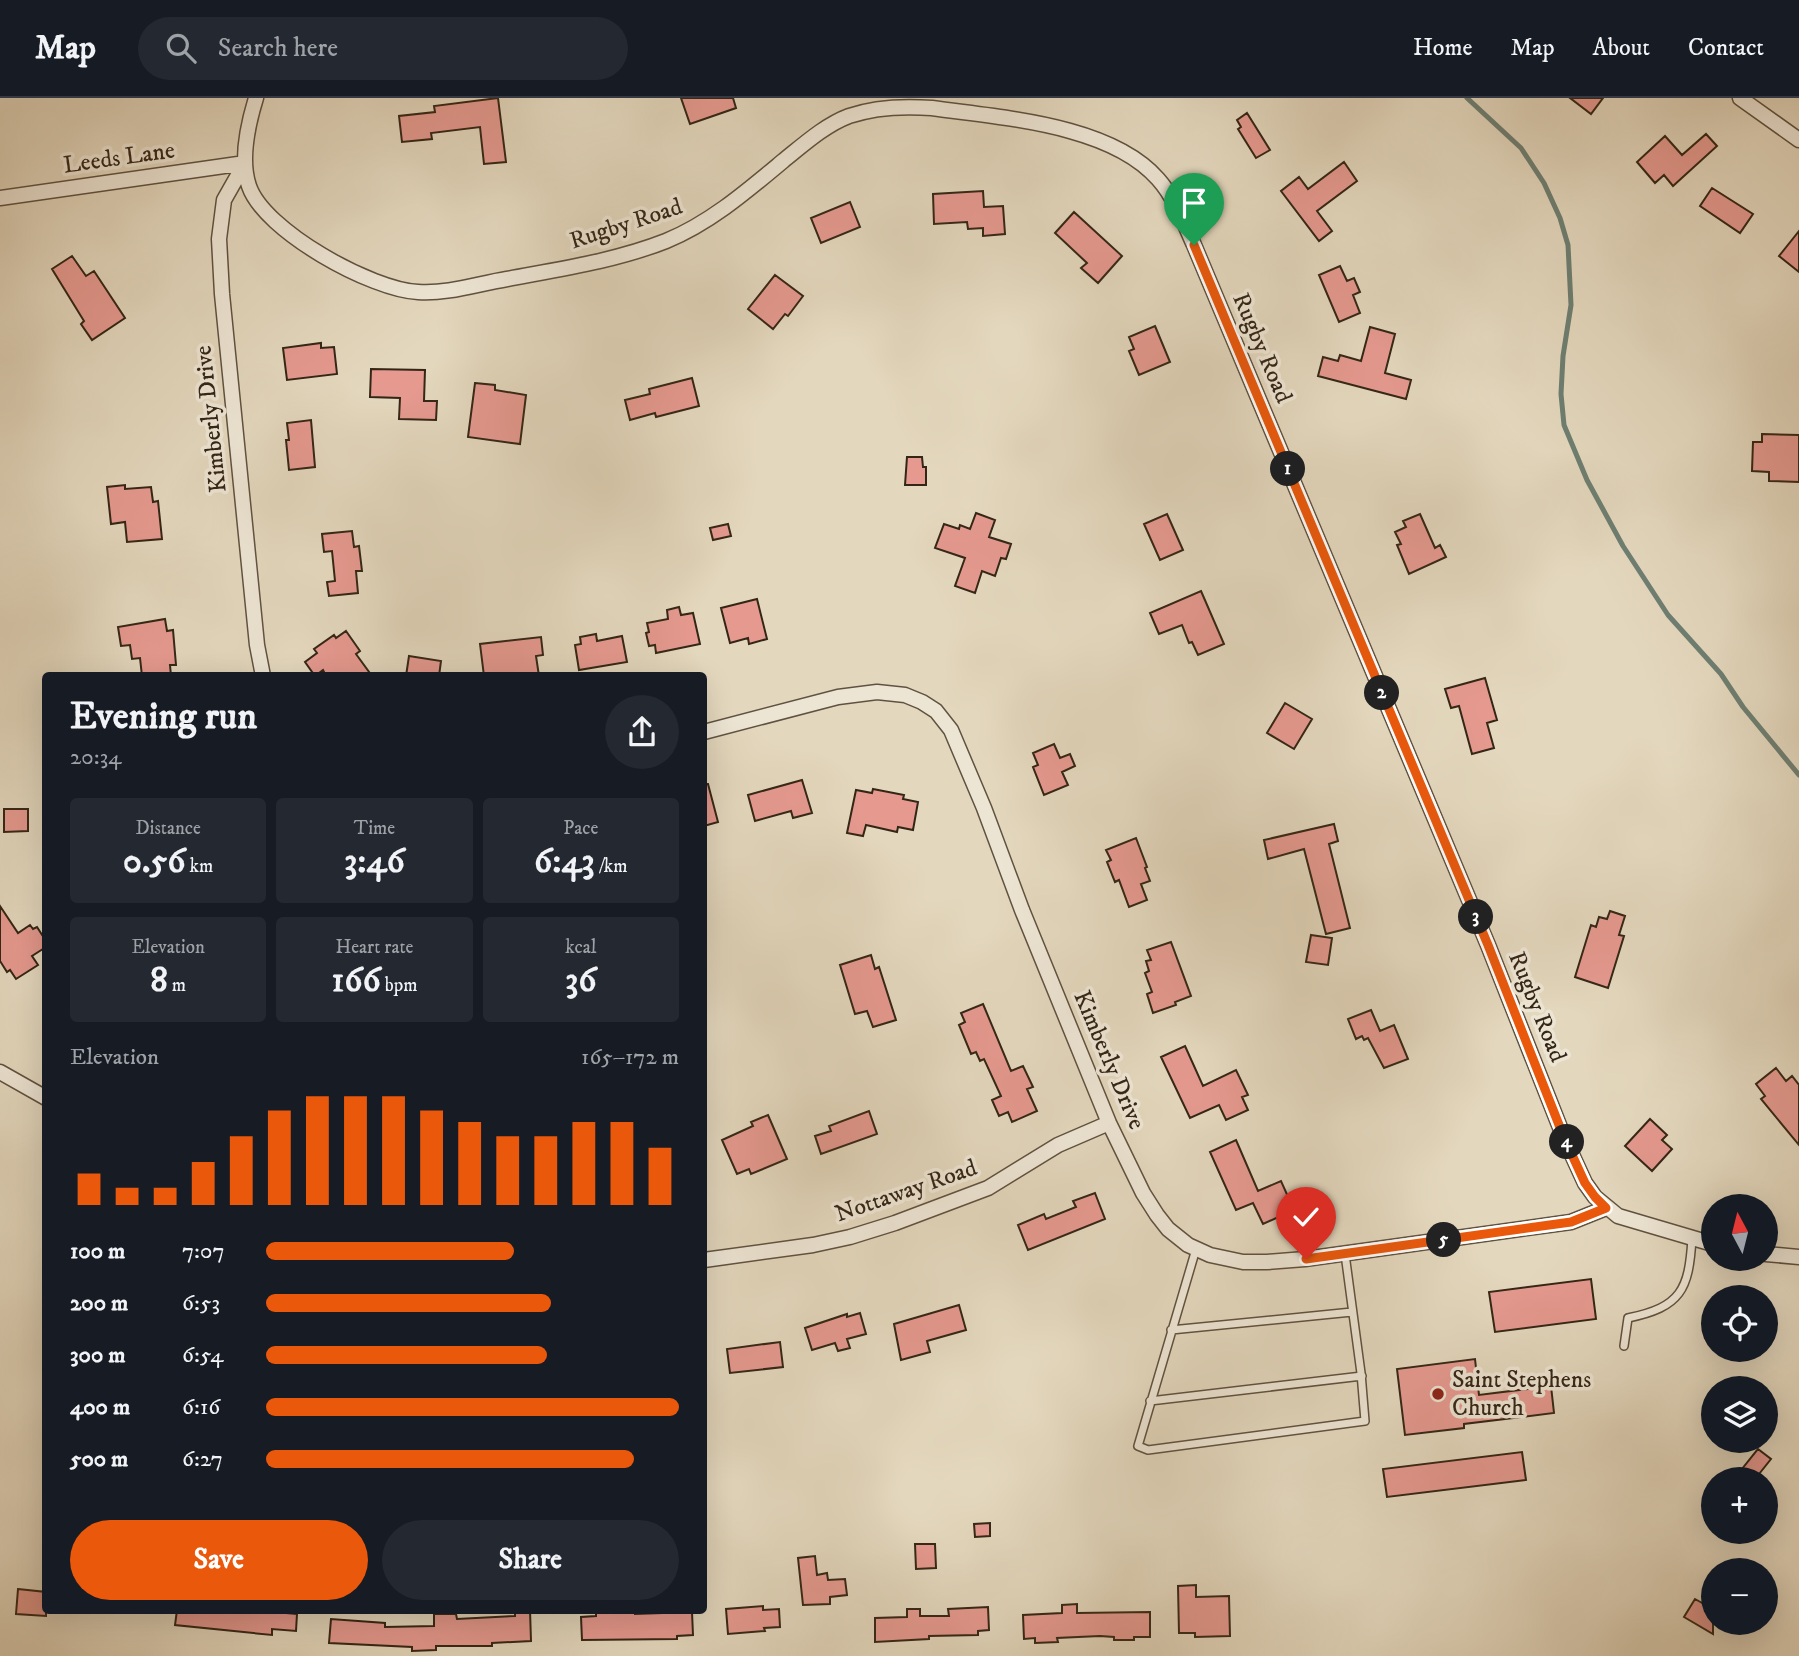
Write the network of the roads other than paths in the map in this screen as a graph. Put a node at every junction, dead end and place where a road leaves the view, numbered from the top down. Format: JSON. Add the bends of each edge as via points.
{"nodes":[{"id":1,"x":256,"y":98,"type":"edge"},
{"id":2,"x":1740,"y":98,"type":"edge"},
{"id":3,"x":1799,"y":140,"type":"edge"},
{"id":4,"x":245,"y":163,"type":"junction"},
{"id":5,"x":0,"y":198,"type":"edge"},
{"id":6,"x":262,"y":672,"type":"edge"},
{"id":7,"x":707,"y":731,"type":"edge"},
{"id":8,"x":0,"y":1072,"type":"edge"},
{"id":9,"x":42,"y":1096,"type":"edge"},
{"id":10,"x":1109,"y":1124,"type":"junction"},
{"id":11,"x":1606,"y":1208,"type":"junction"},
{"id":12,"x":1692,"y":1238,"type":"junction"},
{"id":13,"x":1701,"y":1241,"type":"edge"},
{"id":14,"x":1196,"y":1249,"type":"junction"},
{"id":15,"x":1345,"y":1254,"type":"junction"},
{"id":16,"x":1778,"y":1255,"type":"edge"},
{"id":17,"x":1799,"y":1257,"type":"edge"},
{"id":18,"x":707,"y":1260,"type":"edge"},
{"id":19,"x":1352,"y":1312,"type":"junction"},
{"id":20,"x":1171,"y":1329,"type":"junction"},
{"id":21,"x":1624,"y":1346,"type":"dead end"},
{"id":22,"x":1362,"y":1376,"type":"junction"},
{"id":23,"x":1150,"y":1401,"type":"junction"}],
"edges":[{"from":1,"to":4,"type":"street","name":"Rugby Road"},
{"from":2,"to":3,"type":"street"},
{"from":4,"to":5,"type":"street","name":"Leeds Lane"},
{"from":4,"to":6,"type":"street","name":"Kimberly Drive","via":[[224,200],[219,239]]},
{"from":4,"to":11,"type":"street","name":"Rugby Road","via":[[256,200],[283,229],[356,274],[416,292],[549,272],[664,241],[706,220],[833,124],[866,111],[932,108],[1069,129],[1109,146],[1153,173],[1194,245],[1485,937],[1563,1135],[1585,1183]]},
{"from":7,"to":10,"type":"street","name":"Kimberly Drive","via":[[838,697],[877,692],[905,695],[936,712],[951,730],[984,808]]},
{"from":8,"to":9,"type":"street"},
{"from":10,"to":14,"type":"street","name":"Kimberly Drive","via":[[1157,1215]]},
{"from":10,"to":18,"type":"street","name":"Nottaway Road","via":[[1059,1144],[988,1188],[895,1223],[813,1245]]},
{"from":11,"to":12,"type":"street","name":"Rugby Road","via":[[1630,1221]]},
{"from":11,"to":15,"type":"street","name":"Kimberly Drive","via":[[1571,1222]]},
{"from":12,"to":13,"type":"street","name":"Rugby Road"},
{"from":12,"to":21,"type":"lane","via":[[1687,1280],[1675,1299],[1651,1313],[1628,1318]]},
{"from":14,"to":15,"type":"street","name":"Kimberly Drive","via":[[1243,1262]]},
{"from":14,"to":20,"type":"lane"},
{"from":15,"to":19,"type":"lane"},
{"from":16,"to":17,"type":"street"},
{"from":19,"to":20,"type":"lane"},
{"from":19,"to":22,"type":"lane"},
{"from":20,"to":23,"type":"lane"},
{"from":22,"to":23,"type":"lane"},
{"from":22,"to":23,"type":"lane","via":[[1365,1421],[1148,1450],[1138,1446]]}]}
